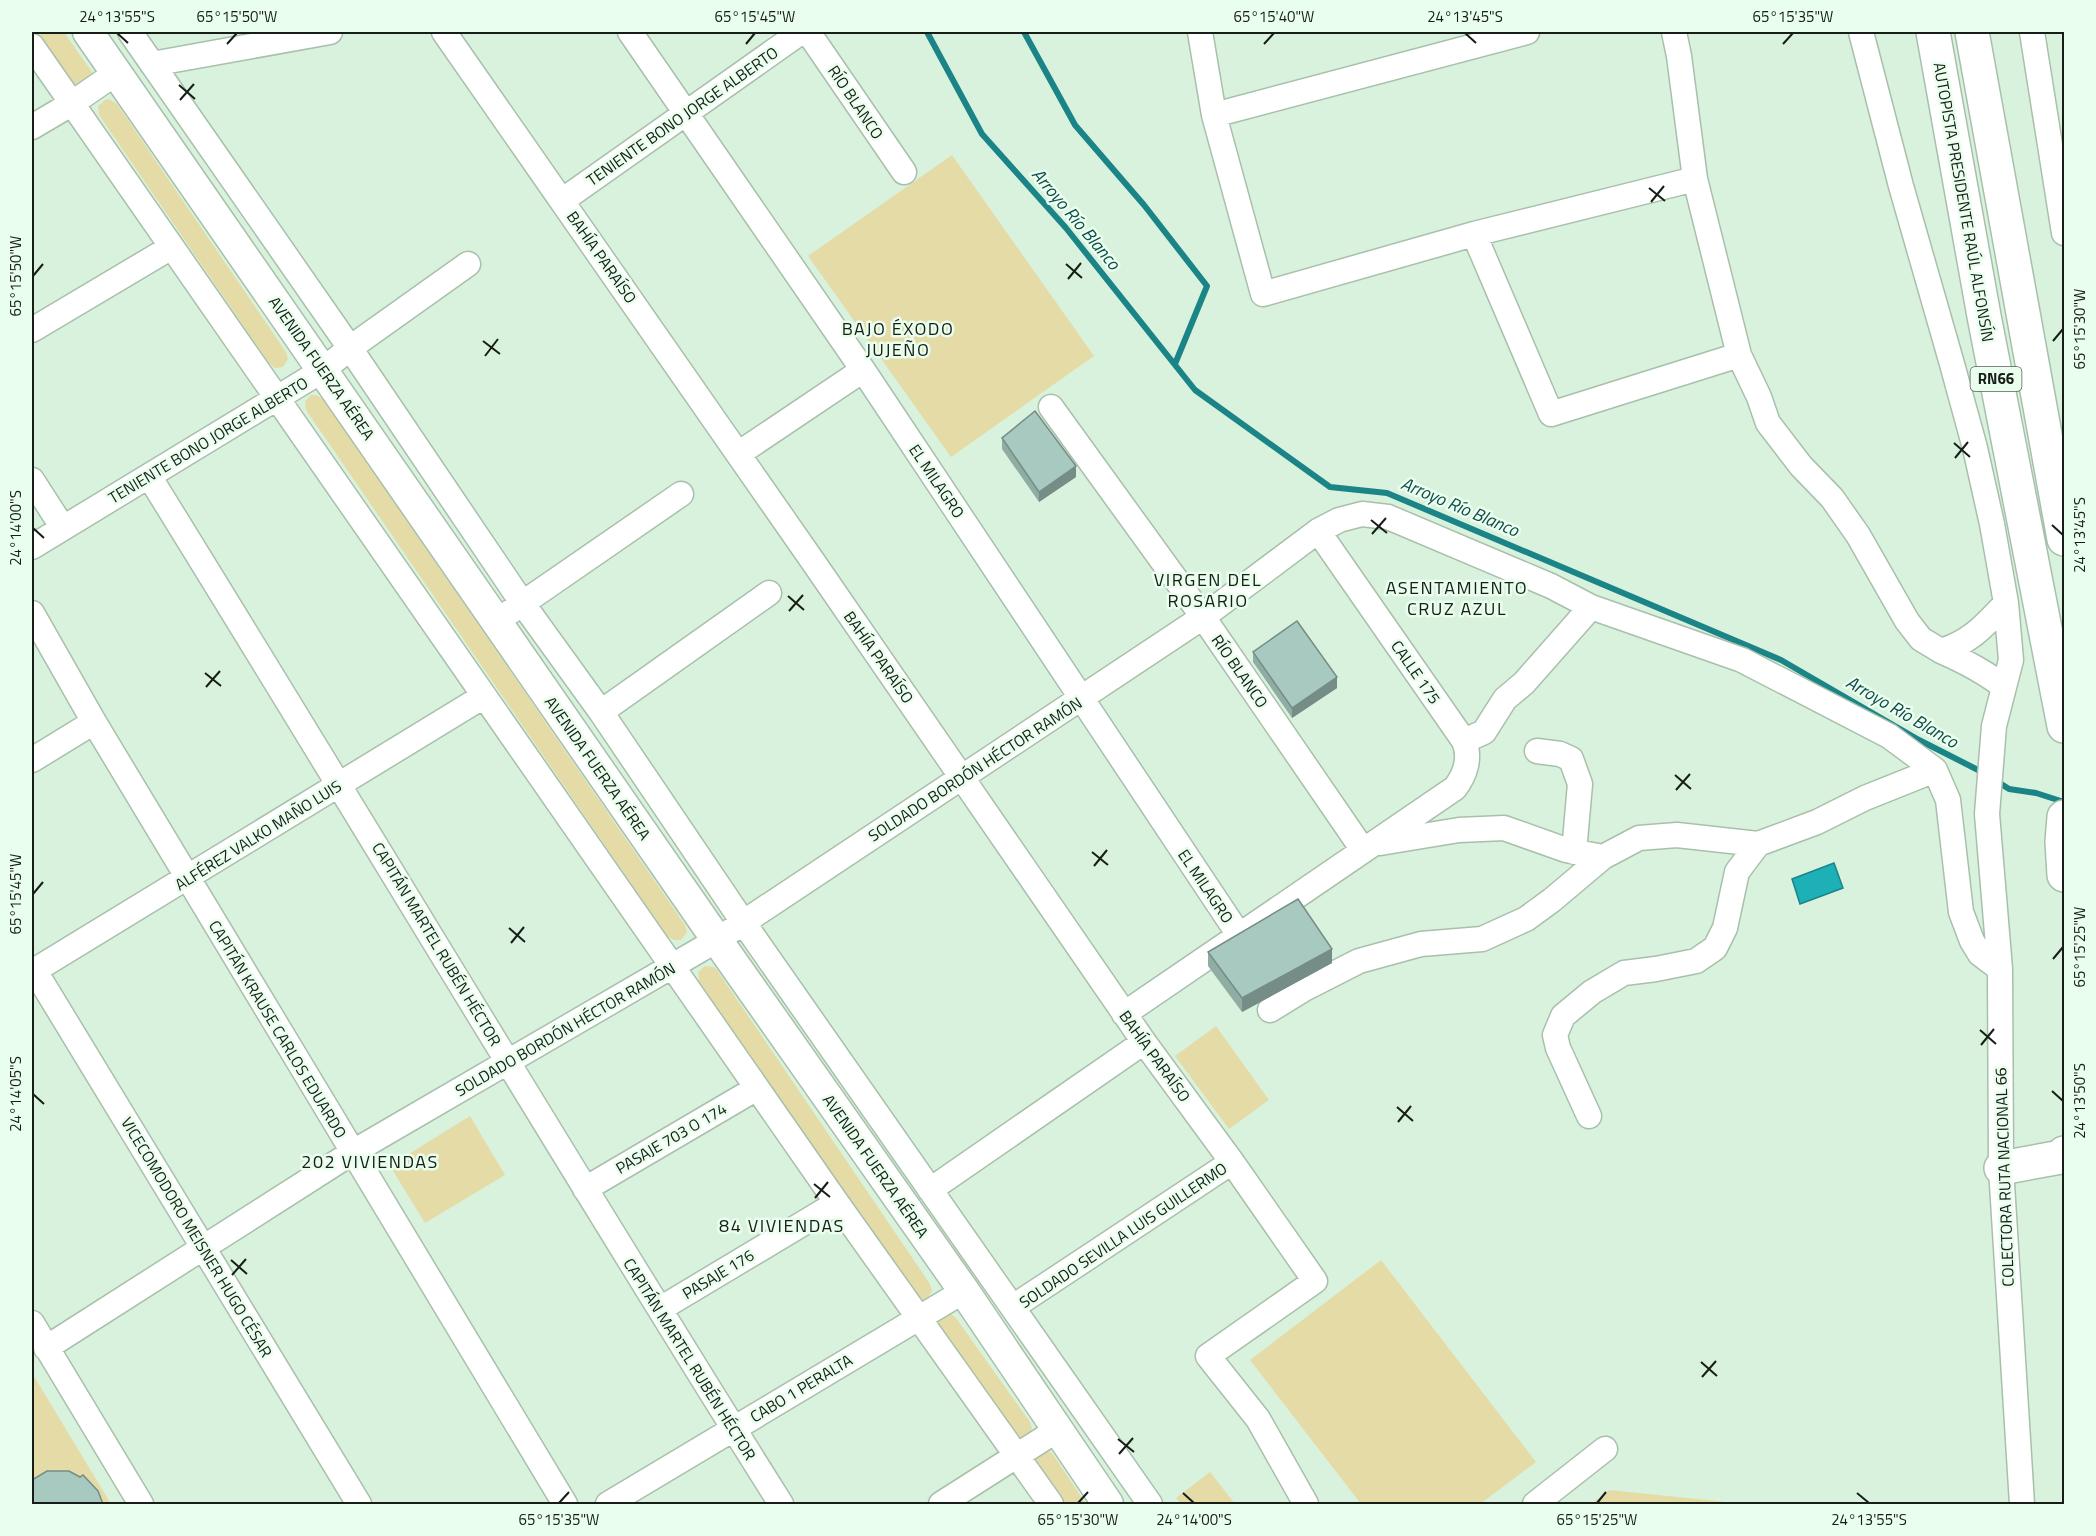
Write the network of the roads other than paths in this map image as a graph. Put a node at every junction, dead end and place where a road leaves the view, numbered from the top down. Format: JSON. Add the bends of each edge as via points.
{"nodes":[{"id":1,"x":88,"y":32,"type":"edge"},
{"id":2,"x":130,"y":32,"type":"edge"},
{"id":3,"x":330,"y":32,"type":"edge"},
{"id":4,"x":444,"y":32,"type":"edge"},
{"id":5,"x":630,"y":32,"type":"edge"},
{"id":6,"x":801,"y":32,"type":"edge"},
{"id":7,"x":808,"y":32,"type":"edge"},
{"id":8,"x":1200,"y":32,"type":"edge"},
{"id":9,"x":1527,"y":32,"type":"edge"},
{"id":10,"x":1674,"y":32,"type":"edge"},
{"id":11,"x":1861,"y":32,"type":"edge"},
{"id":12,"x":1932,"y":32,"type":"edge"},
{"id":13,"x":1972,"y":32,"type":"edge"},
{"id":14,"x":2032,"y":32,"type":"edge"},
{"id":15,"x":32,"y":46,"type":"edge"},
{"id":16,"x":152,"y":64,"type":"junction"},
{"id":17,"x":116,"y":73,"type":"junction"},
{"id":18,"x":71,"y":104,"type":"junction"},
{"id":19,"x":687,"y":112,"type":"junction"},
{"id":20,"x":1214,"y":115,"type":"junction"},
{"id":21,"x":32,"y":127,"type":"edge"},
{"id":22,"x":904,"y":172,"type":"dead end"},
{"id":23,"x":1695,"y":179,"type":"junction"},
{"id":24,"x":562,"y":200,"type":"junction"},
{"id":25,"x":2064,"y":233,"type":"edge"},
{"id":26,"x":1474,"y":234,"type":"junction"},
{"id":27,"x":170,"y":248,"type":"junction"},
{"id":28,"x":468,"y":264,"type":"dead end"},
{"id":29,"x":32,"y":330,"type":"edge"},
{"id":30,"x":350,"y":348,"type":"junction"},
{"id":31,"x":1739,"y":355,"type":"junction"},
{"id":32,"x":323,"y":370,"type":"junction"},
{"id":33,"x":863,"y":370,"type":"junction"},
{"id":34,"x":278,"y":398,"type":"junction"},
{"id":35,"x":1051,"y":407,"type":"dead end"},
{"id":36,"x":738,"y":454,"type":"junction"},
{"id":37,"x":149,"y":476,"type":"junction"},
{"id":38,"x":32,"y":480,"type":"edge"},
{"id":39,"x":681,"y":494,"type":"dead end"},
{"id":40,"x":63,"y":528,"type":"junction"},
{"id":41,"x":1318,"y":531,"type":"junction"},
{"id":42,"x":2064,"y":539,"type":"edge"},
{"id":43,"x":32,"y":547,"type":"edge"},
{"id":44,"x":769,"y":593,"type":"dead end"},
{"id":45,"x":523,"y":604,"type":"junction"},
{"id":46,"x":1591,"y":607,"type":"junction"},
{"id":47,"x":32,"y":613,"type":"edge"},
{"id":48,"x":1203,"y":617,"type":"junction"},
{"id":49,"x":1992,"y":617,"type":"junction"},
{"id":50,"x":496,"y":621,"type":"junction"},
{"id":51,"x":1941,"y":651,"type":"junction"},
{"id":52,"x":2004,"y":687,"type":"junction"},
{"id":53,"x":484,"y":696,"type":"junction"},
{"id":54,"x":1082,"y":698,"type":"junction"},
{"id":55,"x":601,"y":712,"type":"junction"},
{"id":56,"x":94,"y":722,"type":"junction"},
{"id":57,"x":2064,"y":726,"type":"edge"},
{"id":58,"x":1464,"y":741,"type":"junction"},
{"id":59,"x":1537,"y":751,"type":"dead end"},
{"id":60,"x":32,"y":760,"type":"edge"},
{"id":61,"x":1935,"y":770,"type":"junction"},
{"id":62,"x":962,"y":777,"type":"junction"},
{"id":63,"x":340,"y":784,"type":"junction"},
{"id":64,"x":2063,"y":824,"type":"edge"},
{"id":65,"x":1758,"y":844,"type":"junction"},
{"id":66,"x":1367,"y":847,"type":"junction"},
{"id":67,"x":1574,"y":852,"type":"junction"},
{"id":68,"x":1603,"y":857,"type":"junction"},
{"id":69,"x":2064,"y":875,"type":"edge"},
{"id":70,"x":188,"y":878,"type":"junction"},
{"id":71,"x":743,"y":922,"type":"junction"},
{"id":72,"x":1239,"y":934,"type":"junction"},
{"id":73,"x":717,"y":940,"type":"junction"},
{"id":74,"x":673,"y":967,"type":"junction"},
{"id":75,"x":2000,"y":969,"type":"junction"},
{"id":76,"x":33,"y":971,"type":"edge"},
{"id":77,"x":1270,"y":1010,"type":"dead end"},
{"id":78,"x":1124,"y":1014,"type":"junction"},
{"id":79,"x":1144,"y":1042,"type":"junction"},
{"id":80,"x":508,"y":1061,"type":"junction"},
{"id":81,"x":757,"y":1088,"type":"junction"},
{"id":82,"x":1589,"y":1116,"type":"dead end"},
{"id":83,"x":353,"y":1152,"type":"junction"},
{"id":84,"x":2064,"y":1153,"type":"edge"},
{"id":85,"x":1232,"y":1162,"type":"junction"},
{"id":86,"x":2001,"y":1168,"type":"junction"},
{"id":87,"x":585,"y":1189,"type":"junction"},
{"id":88,"x":930,"y":1190,"type":"junction"},
{"id":89,"x":837,"y":1203,"type":"junction"},
{"id":90,"x":204,"y":1249,"type":"junction"},
{"id":91,"x":964,"y":1291,"type":"junction"},
{"id":92,"x":1013,"y":1307,"type":"junction"},
{"id":93,"x":660,"y":1309,"type":"junction"},
{"id":94,"x":918,"y":1318,"type":"junction"},
{"id":95,"x":32,"y":1323,"type":"edge"},
{"id":96,"x":46,"y":1348,"type":"junction"},
{"id":97,"x":733,"y":1429,"type":"junction"},
{"id":98,"x":1057,"y":1430,"type":"junction"},
{"id":99,"x":1605,"y":1449,"type":"dead end"},
{"id":100,"x":1018,"y":1456,"type":"junction"},
{"id":101,"x":141,"y":1504,"type":"edge"},
{"id":102,"x":359,"y":1504,"type":"edge"},
{"id":103,"x":565,"y":1504,"type":"edge"},
{"id":104,"x":608,"y":1504,"type":"edge"},
{"id":105,"x":781,"y":1504,"type":"edge"},
{"id":106,"x":941,"y":1504,"type":"edge"},
{"id":107,"x":1050,"y":1504,"type":"edge"},
{"id":108,"x":1108,"y":1504,"type":"edge"},
{"id":109,"x":1150,"y":1504,"type":"edge"},
{"id":110,"x":1306,"y":1504,"type":"edge"},
{"id":111,"x":1535,"y":1504,"type":"edge"},
{"id":112,"x":2022,"y":1504,"type":"edge"}],
"edges":[{"from":1,"to":17,"type":"main road","name":"AVENIDA FUERZA AÉREA"},
{"from":2,"to":16,"type":"street"},
{"from":3,"to":16,"type":"street"},
{"from":4,"to":24,"type":"street","name":"BAHÍA PARAÍSO"},
{"from":5,"to":19,"type":"street","name":"EL MILAGRO"},
{"from":6,"to":19,"type":"street","name":"TENIENTE BONO JORGE ALBERTO"},
{"from":7,"to":22,"type":"street","name":"RÍO BLANCO"},
{"from":8,"to":20,"type":"street"},
{"from":9,"to":20,"type":"street"},
{"from":10,"to":23,"type":"street"},
{"from":11,"to":49,"type":"street","name":"COLECTORA RUTA NACIONAL 66","via":[[1975,448],[1992,525]]},
{"from":12,"to":57,"type":"highway","name":"AUTOPISTA PRESIDENTE RAÚL ALFONSÍN","number":"RN66"},
{"from":13,"to":42,"type":"highway","number":"RN66"},
{"from":14,"to":25,"type":"street"},
{"from":15,"to":18,"type":"street"},
{"from":16,"to":30,"type":"street"},
{"from":17,"to":18,"type":"street"},
{"from":17,"to":32,"type":"main road","name":"AVENIDA FUERZA AÉREA"},
{"from":18,"to":21,"type":"street"},
{"from":18,"to":27,"type":"street"},
{"from":19,"to":24,"type":"street","name":"TENIENTE BONO JORGE ALBERTO"},
{"from":19,"to":33,"type":"street","name":"EL MILAGRO"},
{"from":20,"to":26,"type":"street","via":[[1263,294]]},
{"from":23,"to":26,"type":"street"},
{"from":23,"to":31,"type":"street"},
{"from":24,"to":36,"type":"street","name":"BAHÍA PARAÍSO"},
{"from":26,"to":31,"type":"street","via":[[1551,414]]},
{"from":27,"to":29,"type":"street"},
{"from":27,"to":34,"type":"street"},
{"from":28,"to":30,"type":"street","name":"TENIENTE BONO JORGE ALBERTO"},
{"from":30,"to":32,"type":"street","name":"TENIENTE BONO JORGE ALBERTO"},
{"from":30,"to":45,"type":"street"},
{"from":31,"to":51,"type":"street","via":[[1768,423],[1858,535],[1906,621],[1921,639]]},
{"from":32,"to":34,"type":"street","name":"TENIENTE BONO JORGE ALBERTO"},
{"from":32,"to":50,"type":"main road","name":"AVENIDA FUERZA AÉREA"},
{"from":33,"to":36,"type":"street"},
{"from":33,"to":54,"type":"street","name":"EL MILAGRO"},
{"from":34,"to":37,"type":"street","name":"TENIENTE BONO JORGE ALBERTO"},
{"from":34,"to":53,"type":"street"},
{"from":35,"to":48,"type":"street","name":"RÍO BLANCO"},
{"from":36,"to":62,"type":"street","name":"BAHÍA PARAÍSO"},
{"from":37,"to":40,"type":"street","name":"TENIENTE BONO JORGE ALBERTO"},
{"from":37,"to":63,"type":"street","name":"CAPITÁN MARTEL RUBÉN HÉCTOR"},
{"from":38,"to":40,"type":"street"},
{"from":39,"to":45,"type":"street"},
{"from":40,"to":43,"type":"street","name":"TENIENTE BONO JORGE ALBERTO"},
{"from":41,"to":46,"type":"street","name":"SOLDADO BORDÓN HÉCTOR RAMÓN","via":[[1362,514],[1388,518],[1551,586]]},
{"from":41,"to":48,"type":"street","name":"SOLDADO BORDÓN HÉCTOR RAMÓN"},
{"from":41,"to":58,"type":"street","name":"CALLE 175"},
{"from":44,"to":55,"type":"street"},
{"from":45,"to":50,"type":"street"},
{"from":45,"to":55,"type":"street"},
{"from":46,"to":58,"type":"street","via":[[1505,699],[1484,732]]},
{"from":46,"to":61,"type":"street","name":"SOLDADO BORDÓN HÉCTOR RAMÓN","via":[[1742,660],[1889,736]]},
{"from":47,"to":56,"type":"street","name":"CAPITÁN KRAUSE CARLOS EDUARDO"},
{"from":48,"to":54,"type":"street","name":"SOLDADO BORDÓN HÉCTOR RAMÓN"},
{"from":48,"to":66,"type":"street","name":"RÍO BLANCO"},
{"from":49,"to":51,"type":"street","via":[[1972,637]]},
{"from":49,"to":52,"type":"street","name":"COLECTORA RUTA NACIONAL 66","via":[[2011,660]]},
{"from":50,"to":73,"type":"main road","name":"AVENIDA FUERZA AÉREA"},
{"from":51,"to":52,"type":"street","via":[[1976,667]]},
{"from":52,"to":75,"type":"street","name":"COLECTORA RUTA NACIONAL 66","via":[[1994,726],[1987,814]]},
{"from":53,"to":63,"type":"street","name":"ALFÉREZ VALKO MAÑO LUIS"},
{"from":53,"to":74,"type":"street"},
{"from":54,"to":62,"type":"street","name":"SOLDADO BORDÓN HÉCTOR RAMÓN"},
{"from":54,"to":72,"type":"street","name":"EL MILAGRO"},
{"from":55,"to":71,"type":"street"},
{"from":56,"to":60,"type":"street"},
{"from":56,"to":70,"type":"street","name":"CAPITÁN KRAUSE CARLOS EDUARDO"},
{"from":58,"to":66,"type":"street","via":[[1468,751],[1463,777],[1455,788]]},
{"from":59,"to":67,"type":"street","via":[[1560,754],[1571,759],[1574,767],[1580,784]]},
{"from":61,"to":65,"type":"street"},
{"from":61,"to":75,"type":"street","via":[[1948,800],[1961,912],[1980,954]]},
{"from":62,"to":71,"type":"street","name":"SOLDADO BORDÓN HÉCTOR RAMÓN"},
{"from":62,"to":78,"type":"street","name":"BAHÍA PARAÍSO"},
{"from":63,"to":70,"type":"street","name":"ALFÉREZ VALKO MAÑO LUIS"},
{"from":63,"to":80,"type":"street","name":"CAPITÁN MARTEL RUBÉN HÉCTOR"},
{"from":64,"to":69,"type":"highway"},
{"from":65,"to":68,"type":"street","via":[[1677,835],[1639,838]]},
{"from":65,"to":82,"type":"street","via":[[1737,872],[1725,928],[1714,948],[1696,961],[1624,974],[1592,992],[1563,1016],[1555,1035],[1557,1048]]},
{"from":66,"to":67,"type":"street","via":[[1428,834],[1504,828]]},
{"from":66,"to":72,"type":"street"},
{"from":67,"to":68,"type":"street"},
{"from":68,"to":77,"type":"street","via":[[1526,919],[1482,939],[1421,944],[1359,961]]},
{"from":70,"to":76,"type":"street","name":"ALFÉREZ VALKO MAÑO LUIS"},
{"from":70,"to":83,"type":"street","name":"CAPITÁN KRAUSE CARLOS EDUARDO"},
{"from":71,"to":73,"type":"street","name":"SOLDADO BORDÓN HÉCTOR RAMÓN"},
{"from":71,"to":88,"type":"street"},
{"from":72,"to":78,"type":"street"},
{"from":73,"to":74,"type":"street","name":"SOLDADO BORDÓN HÉCTOR RAMÓN"},
{"from":73,"to":91,"type":"main road","name":"AVENIDA FUERZA AÉREA"},
{"from":74,"to":80,"type":"street","name":"SOLDADO BORDÓN HÉCTOR RAMÓN"},
{"from":74,"to":81,"type":"street"},
{"from":75,"to":86,"type":"street","name":"COLECTORA RUTA NACIONAL 66"},
{"from":76,"to":90,"type":"street","name":"VICECOMODORO MEISNER HUGO CÉSAR"},
{"from":78,"to":79,"type":"street","name":"BAHÍA PARAÍSO"},
{"from":79,"to":85,"type":"street","name":"BAHÍA PARAÍSO"},
{"from":79,"to":88,"type":"street"},
{"from":80,"to":83,"type":"street","name":"SOLDADO BORDÓN HÉCTOR RAMÓN"},
{"from":80,"to":87,"type":"street","name":"CAPITÁN MARTEL RUBÉN HÉCTOR"},
{"from":81,"to":87,"type":"street","name":"PASAJE 703 O 174"},
{"from":81,"to":89,"type":"street"},
{"from":83,"to":90,"type":"street","name":"SOLDADO BORDÓN HÉCTOR RAMÓN"},
{"from":83,"to":103,"type":"street","name":"CAPITÁN KRAUSE CARLOS EDUARDO"},
{"from":84,"to":86,"type":"highway","via":[[2061,1157]]},
{"from":85,"to":92,"type":"street","name":"SOLDADO SEVILLA LUIS GUILLERMO"},
{"from":85,"to":110,"type":"street","name":"BAHÍA PARAÍSO","via":[[1315,1281],[1208,1356],[1258,1419]]},
{"from":86,"to":112,"type":"street","name":"COLECTORA RUTA NACIONAL 66"},
{"from":87,"to":93,"type":"street","name":"CAPITÁN MARTEL RUBÉN HÉCTOR"},
{"from":88,"to":92,"type":"street"},
{"from":89,"to":93,"type":"street","name":"PASAJE 176"},
{"from":89,"to":94,"type":"street"},
{"from":90,"to":96,"type":"street","name":"SOLDADO BORDÓN HÉCTOR RAMÓN"},
{"from":90,"to":102,"type":"street","name":"VICECOMODORO MEISNER HUGO CÉSAR"},
{"from":91,"to":94,"type":"street","name":"CABO 1 PERALTA"},
{"from":91,"to":98,"type":"main road","name":"AVENIDA FUERZA AÉREA"},
{"from":92,"to":109,"type":"street"},
{"from":93,"to":97,"type":"street","name":"CAPITÁN MARTEL RUBÉN HÉCTOR"},
{"from":94,"to":97,"type":"street","name":"CABO 1 PERALTA"},
{"from":94,"to":100,"type":"street"},
{"from":95,"to":96,"type":"street"},
{"from":96,"to":101,"type":"street"},
{"from":97,"to":104,"type":"street","name":"CABO 1 PERALTA"},
{"from":97,"to":105,"type":"street","name":"CAPITÁN MARTEL RUBÉN HÉCTOR"},
{"from":98,"to":100,"type":"street"},
{"from":98,"to":108,"type":"main road","name":"AVENIDA FUERZA AÉREA"},
{"from":99,"to":111,"type":"street"},
{"from":100,"to":106,"type":"street"},
{"from":100,"to":107,"type":"street"}]}
